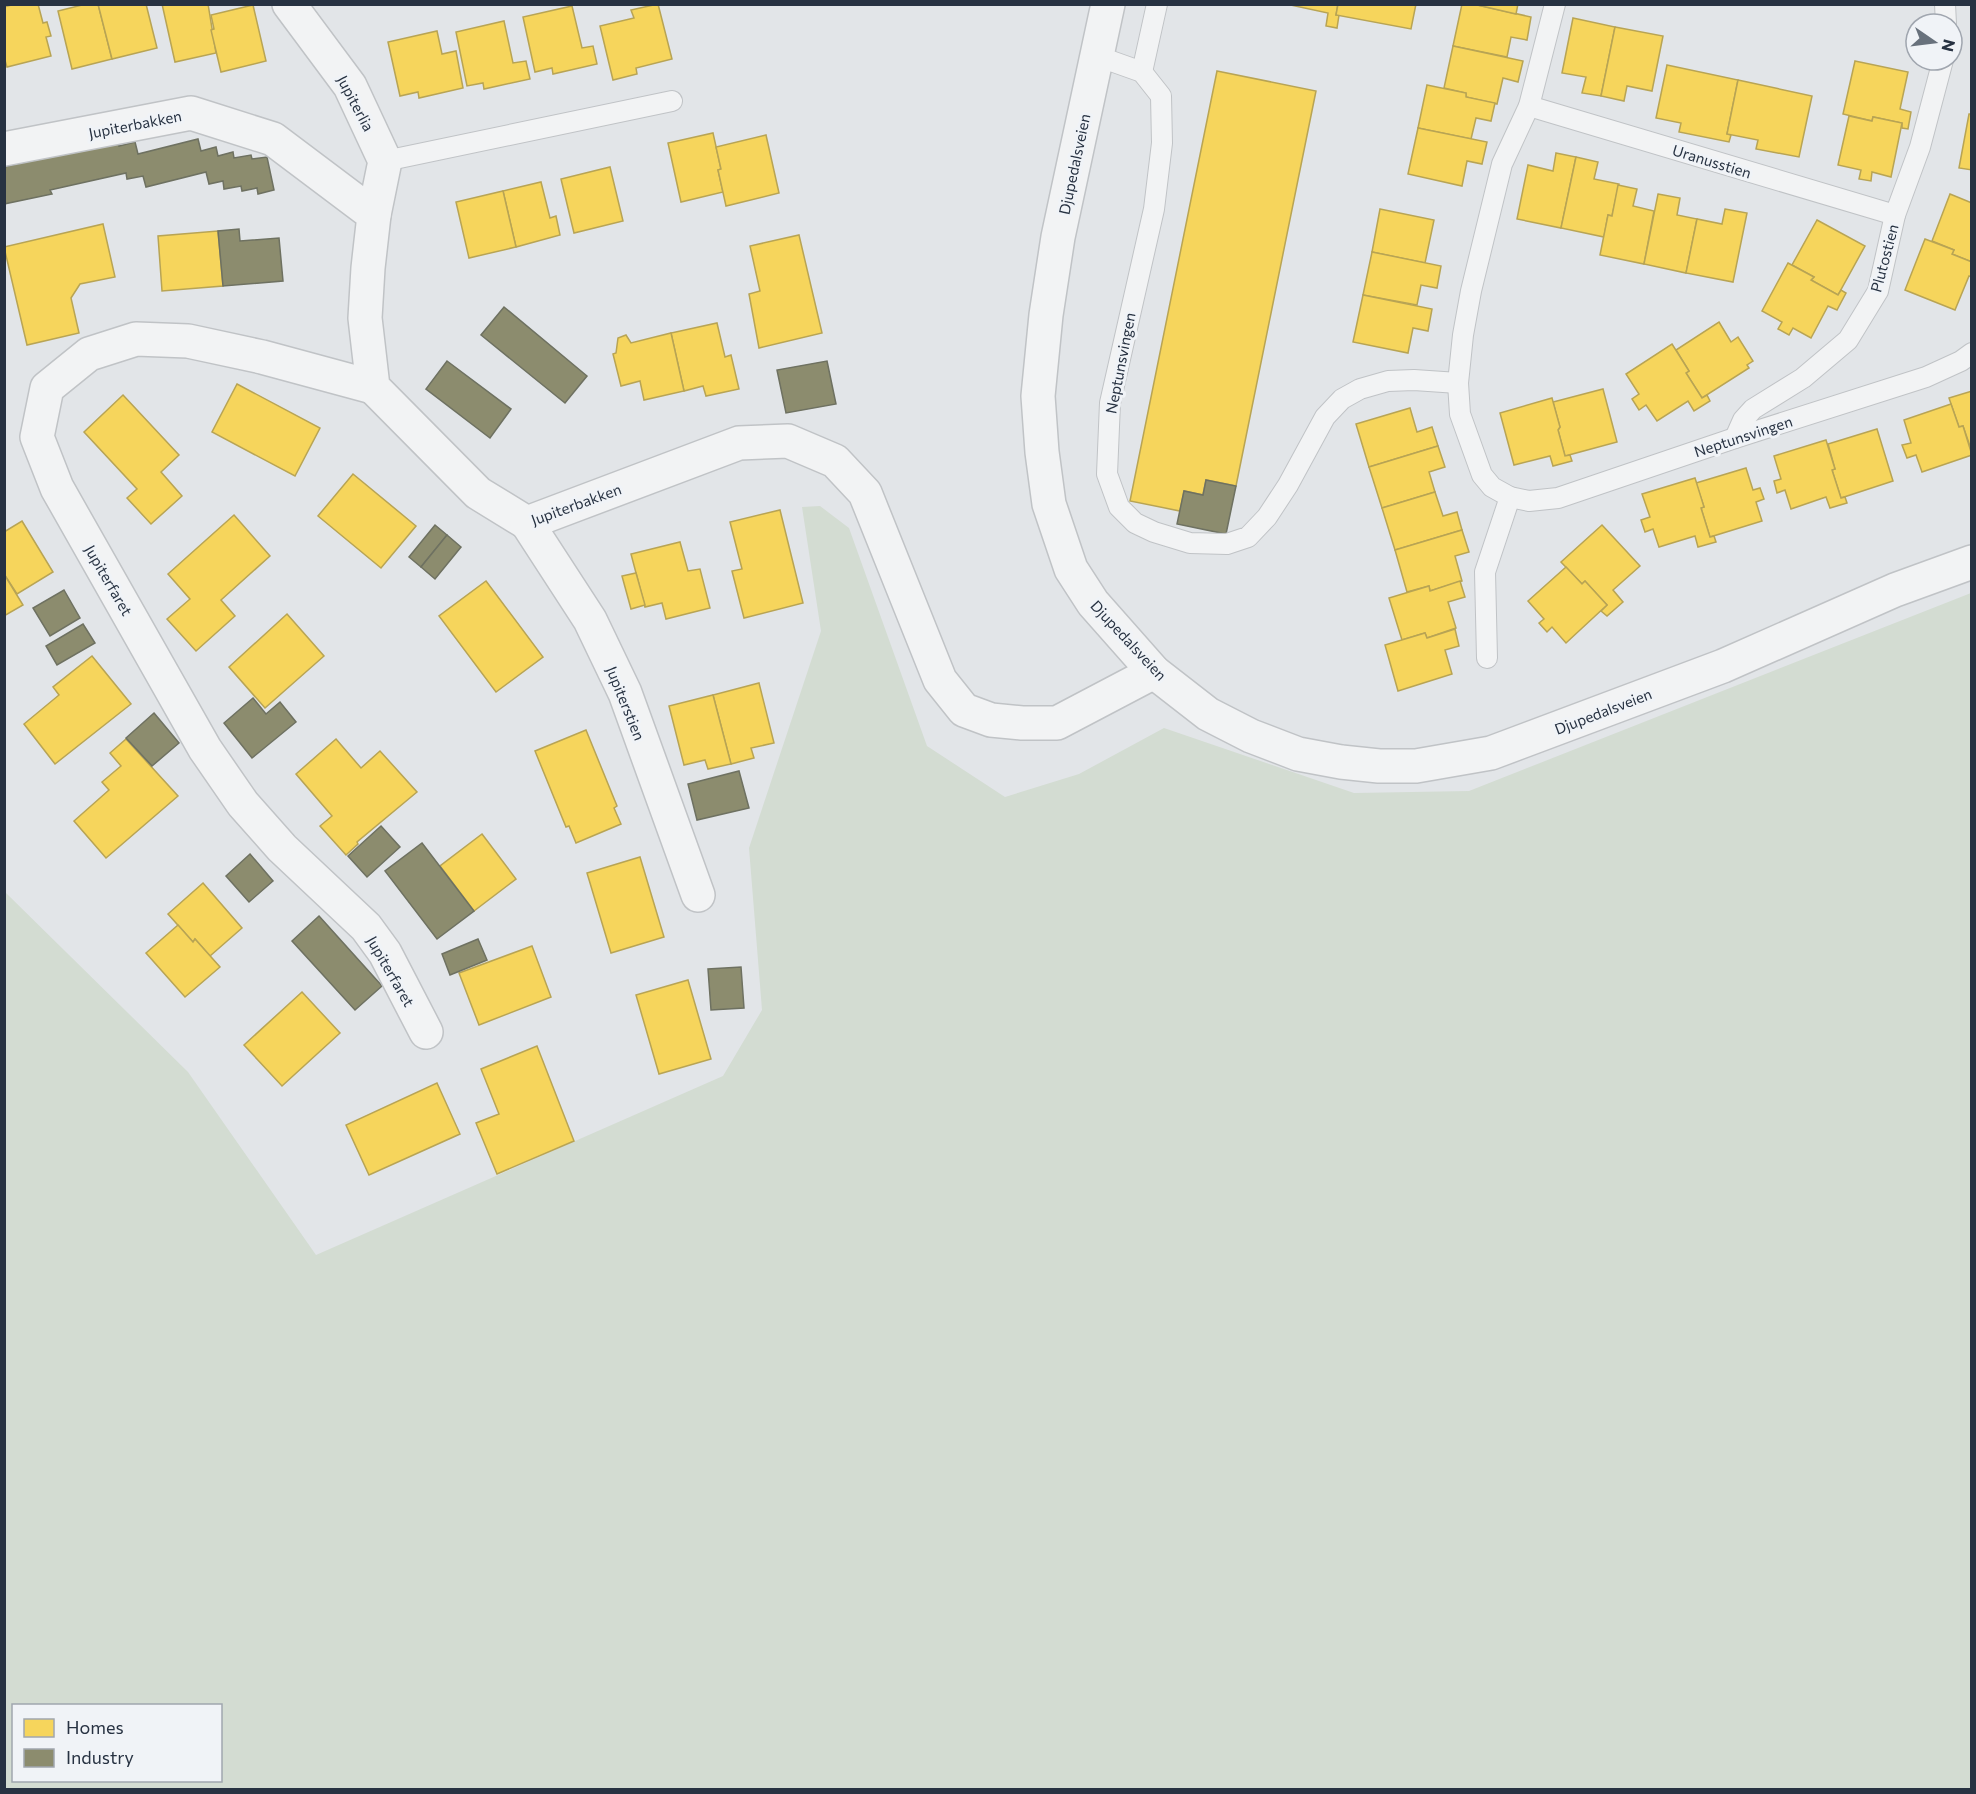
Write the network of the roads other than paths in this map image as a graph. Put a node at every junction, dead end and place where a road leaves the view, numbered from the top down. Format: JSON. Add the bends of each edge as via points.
{"nodes":[{"id":1,"x":289,"y":4,"type":"edge"},
{"id":2,"x":1108,"y":4,"type":"edge"},
{"id":3,"x":1156,"y":4,"type":"edge"},
{"id":4,"x":1555,"y":4,"type":"edge"},
{"id":5,"x":1097,"y":56,"type":"junction"},
{"id":6,"x":1142,"y":72,"type":"junction"},
{"id":7,"x":1940,"y":72,"type":"edge"},
{"id":8,"x":672,"y":101,"type":"dead end"},
{"id":9,"x":1529,"y":106,"type":"junction"},
{"id":10,"x":4,"y":149,"type":"edge"},
{"id":11,"x":385,"y":161,"type":"junction"},
{"id":12,"x":374,"y":215,"type":"junction"},
{"id":13,"x":1895,"y":215,"type":"junction"},
{"id":14,"x":1971,"y":353,"type":"edge"},
{"id":15,"x":1458,"y":383,"type":"junction"},
{"id":16,"x":373,"y":387,"type":"junction"},
{"id":17,"x":1735,"y":438,"type":"junction"},
{"id":18,"x":1510,"y":497,"type":"junction"},
{"id":19,"x":527,"y":523,"type":"junction"},
{"id":20,"x":1971,"y":562,"type":"edge"},
{"id":21,"x":1487,"y":658,"type":"dead end"},
{"id":22,"x":1154,"y":672,"type":"junction"},
{"id":23,"x":698,"y":895,"type":"dead end"},
{"id":24,"x":426,"y":1032,"type":"dead end"}],
"edges":[{"from":1,"to":11,"type":"street","name":"Jupiterlia","via":[[350,86]]},
{"from":2,"to":5,"type":"street","name":"Djupedalsveien"},
{"from":3,"to":6,"type":"lane"},
{"from":4,"to":9,"type":"lane"},
{"from":5,"to":6,"type":"lane"},
{"from":5,"to":22,"type":"street","name":"Djupedalsveien","via":[[1058,237],[1046,315],[1038,396],[1042,452],[1049,504],[1071,569],[1093,603]]},
{"from":6,"to":15,"type":"lane","name":"Neptunsvingen","via":[[1161,96],[1162,143],[1154,208],[1110,403],[1107,474],[1119,507],[1135,523],[1210,546],[1248,537],[1268,517],[1325,417],[1342,399],[1388,381]]},
{"from":7,"to":13,"type":"lane","name":"Plutostien","via":[[1920,147]]},
{"from":8,"to":11,"type":"lane"},
{"from":9,"to":13,"type":"lane","name":"Uranusstien"},
{"from":9,"to":15,"type":"lane","via":[[1502,164],[1462,335]]},
{"from":10,"to":12,"type":"street","name":"Jupiterbakken","via":[[191,113],[273,139]]},
{"from":11,"to":12,"type":"street"},
{"from":12,"to":16,"type":"street","via":[[365,318]]},
{"from":13,"to":17,"type":"lane","name":"Plutostien","via":[[1878,291],[1848,340],[1803,378],[1753,409]]},
{"from":14,"to":17,"type":"lane","name":"Neptunsvingen","via":[[1926,377]]},
{"from":15,"to":18,"type":"lane","via":[[1460,414],[1482,475],[1492,487]]},
{"from":16,"to":19,"type":"street","name":"Jupiterbakken","via":[[478,493]]},
{"from":16,"to":24,"type":"street","name":"Jupiterfaret","via":[[188,341],[136,339],[88,354],[47,388],[37,436],[57,488],[205,749],[243,804],[282,848],[366,927],[385,953]]},
{"from":17,"to":18,"type":"lane","name":"Neptunsvingen","via":[[1558,498],[1529,501]]},
{"from":18,"to":21,"type":"lane","via":[[1485,572]]},
{"from":19,"to":22,"type":"street","name":"Jupiterbakken","via":[[739,443],[788,441],[835,461],[865,493],[940,680],[964,710],[991,720],[1057,723]]},
{"from":19,"to":23,"type":"street","name":"Jupiterstien","via":[[591,620],[620,683]]},
{"from":20,"to":22,"type":"street","name":"Djupedalsveien","via":[[1895,590],[1723,666],[1491,753],[1416,766],[1360,764],[1298,754],[1208,714]]}]}
